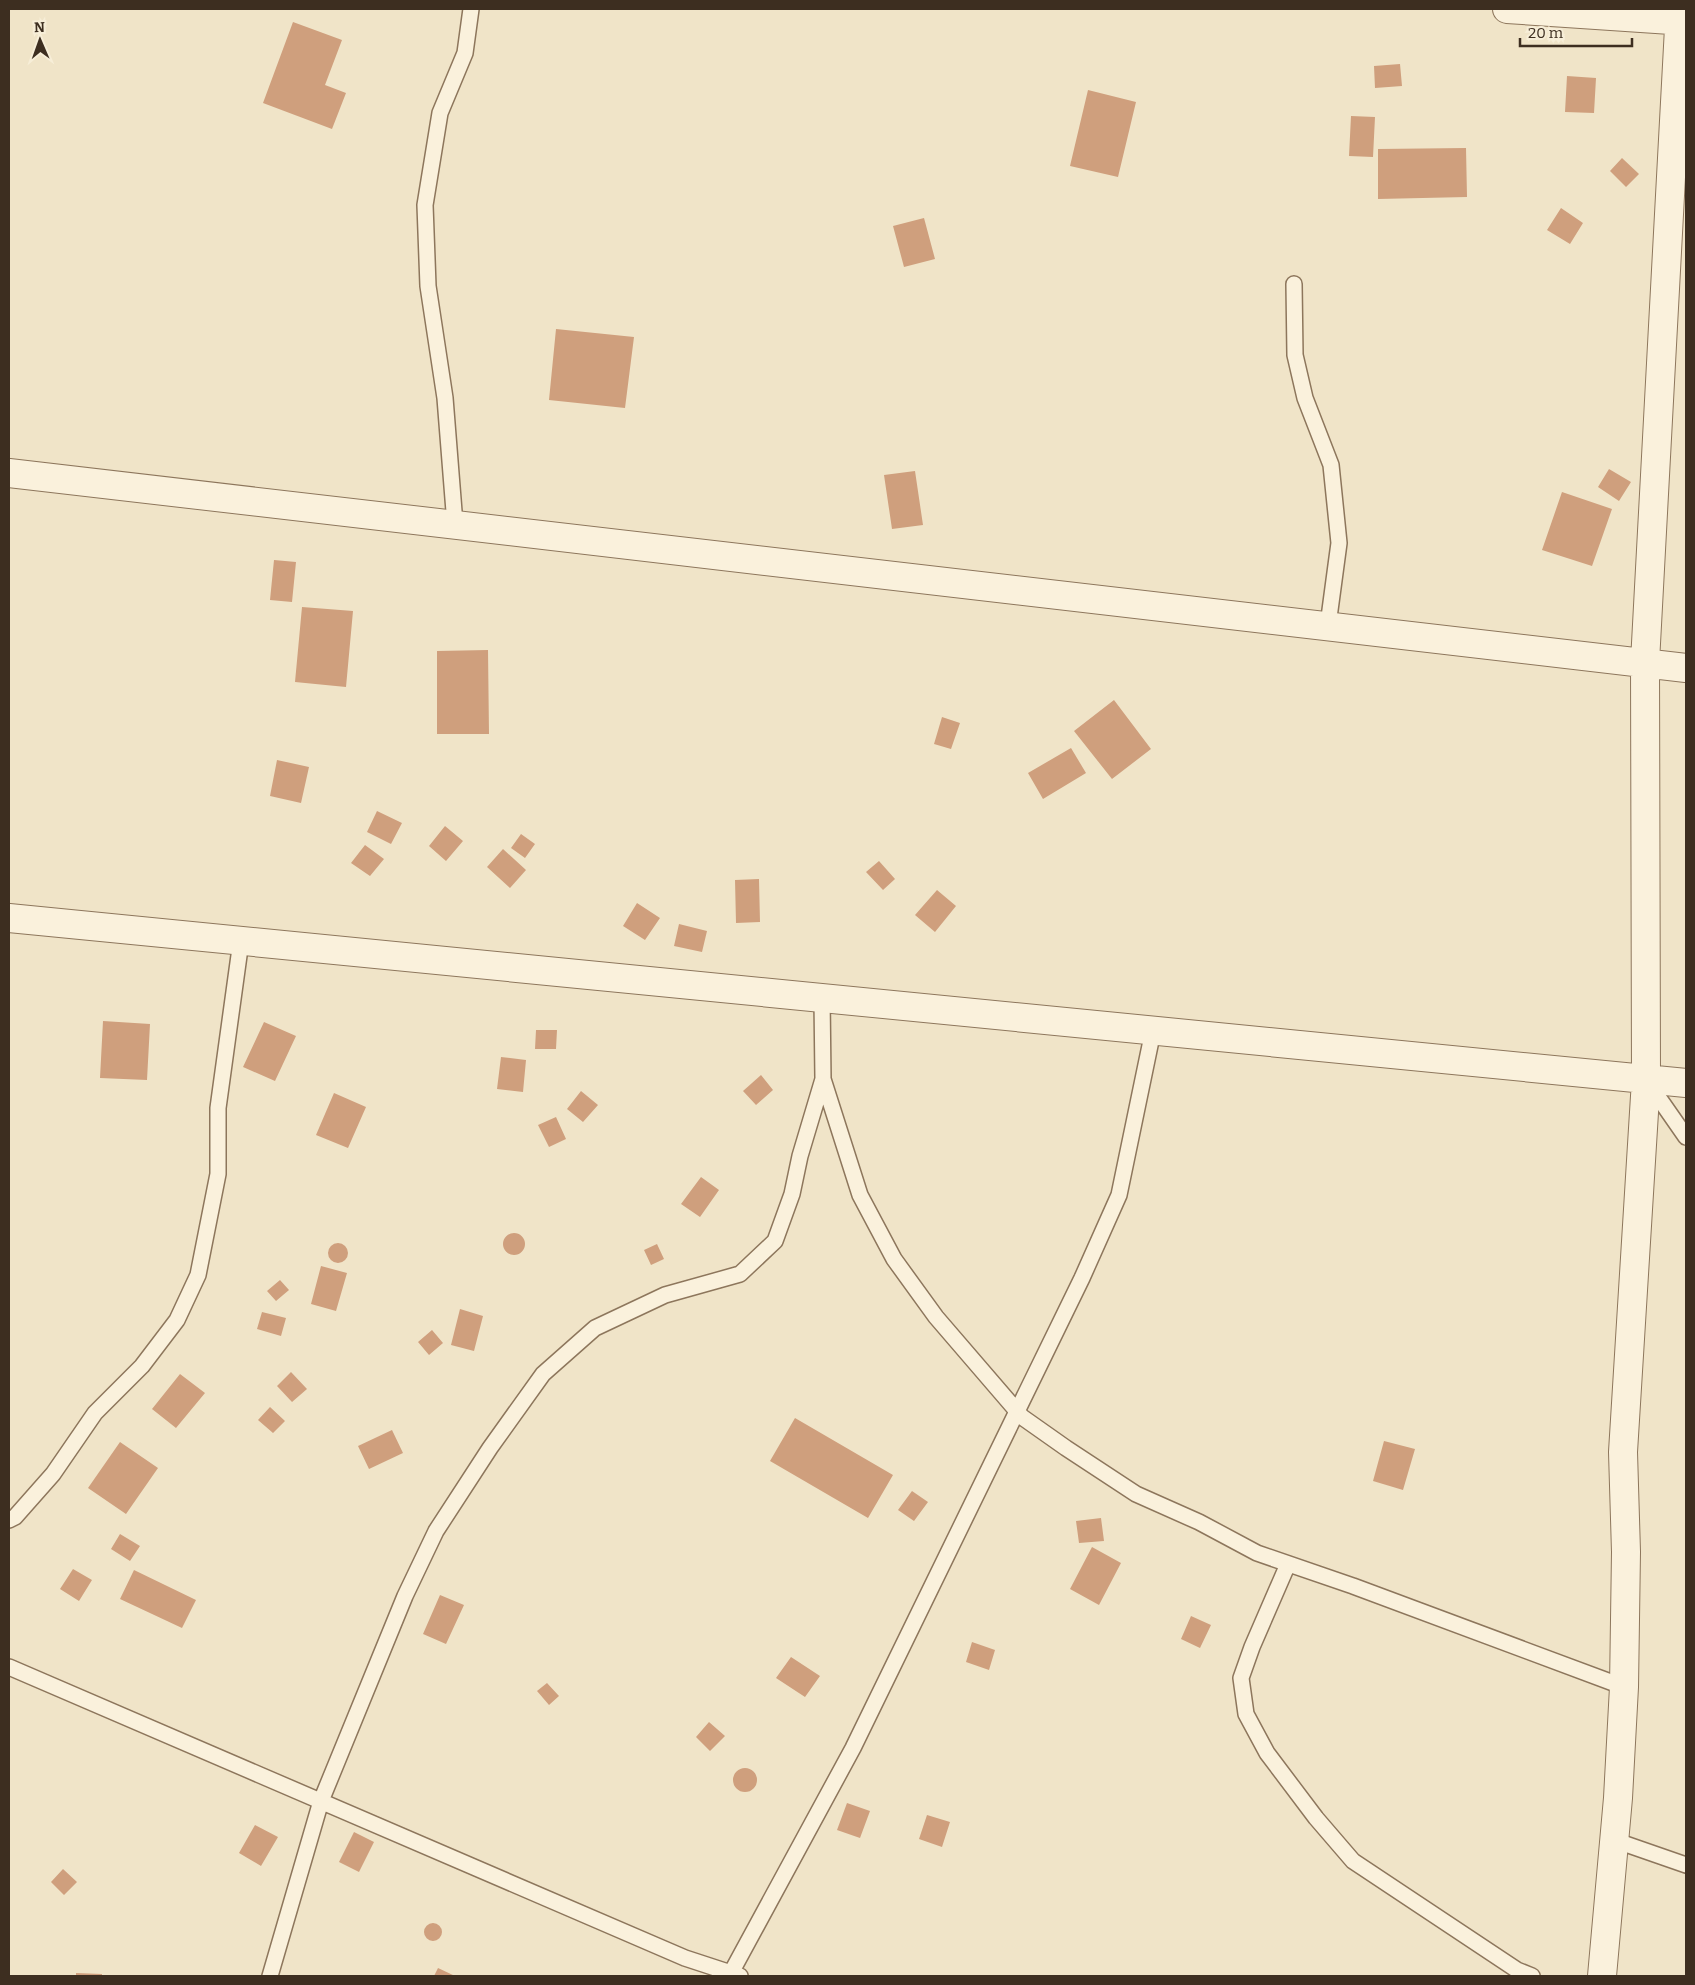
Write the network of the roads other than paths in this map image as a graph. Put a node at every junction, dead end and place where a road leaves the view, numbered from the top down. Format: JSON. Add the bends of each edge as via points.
{"nodes":[{"id":1,"x":471,"y":9,"type":"edge"},
{"id":2,"x":1507,"y":9,"type":"edge"},
{"id":3,"x":1682,"y":17,"type":"edge"},
{"id":4,"x":1294,"y":284,"type":"dead end"},
{"id":5,"x":9,"y":473,"type":"edge"},
{"id":6,"x":455,"y":524,"type":"junction"},
{"id":7,"x":1328,"y":625,"type":"junction"},
{"id":8,"x":1645,"y":662,"type":"junction"},
{"id":9,"x":1686,"y":668,"type":"edge"},
{"id":10,"x":9,"y":918,"type":"edge"},
{"id":11,"x":241,"y":941,"type":"junction"},
{"id":12,"x":822,"y":998,"type":"junction"},
{"id":13,"x":1153,"y":1031,"type":"junction"},
{"id":14,"x":823,"y":1079,"type":"junction"},
{"id":15,"x":1646,"y":1080,"type":"junction"},
{"id":16,"x":1686,"y":1083,"type":"edge"},
{"id":17,"x":1686,"y":1137,"type":"edge"},
{"id":18,"x":1017,"y":1411,"type":"junction"},
{"id":19,"x":9,"y":1520,"type":"edge"},
{"id":20,"x":1288,"y":1564,"type":"junction"},
{"id":21,"x":9,"y":1667,"type":"edge"},
{"id":22,"x":1624,"y":1688,"type":"junction"},
{"id":23,"x":320,"y":1801,"type":"junction"},
{"id":24,"x":1614,"y":1840,"type":"junction"},
{"id":25,"x":1686,"y":1865,"type":"edge"},
{"id":26,"x":736,"y":1975,"type":"edge"},
{"id":27,"x":270,"y":1976,"type":"edge"},
{"id":28,"x":1532,"y":1976,"type":"edge"},
{"id":29,"x":1602,"y":1976,"type":"edge"}],
"edges":[{"from":1,"to":6,"type":"lane","via":[[465,53],[440,114],[425,205],[428,286],[445,398]]},
{"from":2,"to":3,"type":"street"},
{"from":3,"to":8,"type":"street"},
{"from":4,"to":7,"type":"lane","via":[[1295,356],[1305,398],[1331,465],[1339,543]]},
{"from":5,"to":6,"type":"street"},
{"from":6,"to":7,"type":"street"},
{"from":7,"to":8,"type":"street"},
{"from":8,"to":9,"type":"street"},
{"from":8,"to":15,"type":"street"},
{"from":10,"to":11,"type":"street"},
{"from":11,"to":12,"type":"street"},
{"from":11,"to":19,"type":"lane","via":[[218,1108],[218,1174],[198,1275],[177,1320],[142,1366],[95,1413],[53,1474]]},
{"from":12,"to":13,"type":"street"},
{"from":12,"to":14,"type":"lane"},
{"from":13,"to":15,"type":"street"},
{"from":13,"to":18,"type":"lane","via":[[1119,1194]]},
{"from":14,"to":18,"type":"lane","via":[[860,1195],[894,1259],[936,1316]]},
{"from":14,"to":23,"type":"lane","via":[[792,1194],[775,1241],[740,1274],[665,1295],[595,1328],[543,1374],[490,1448],[436,1532],[405,1596]]},
{"from":15,"to":16,"type":"street"},
{"from":15,"to":17,"type":"lane"},
{"from":15,"to":22,"type":"street","via":[[1622,1452],[1626,1552]]},
{"from":18,"to":20,"type":"lane","via":[[1136,1494],[1257,1553]]},
{"from":18,"to":26,"type":"lane","via":[[853,1748]]},
{"from":20,"to":22,"type":"lane"},
{"from":20,"to":28,"type":"lane","via":[[1241,1678],[1246,1714],[1267,1753],[1353,1861],[1517,1970]]},
{"from":21,"to":23,"type":"lane"},
{"from":22,"to":24,"type":"street"},
{"from":23,"to":26,"type":"lane","via":[[685,1958]]},
{"from":23,"to":27,"type":"lane"},
{"from":24,"to":25,"type":"lane"},
{"from":24,"to":29,"type":"street"}]}
